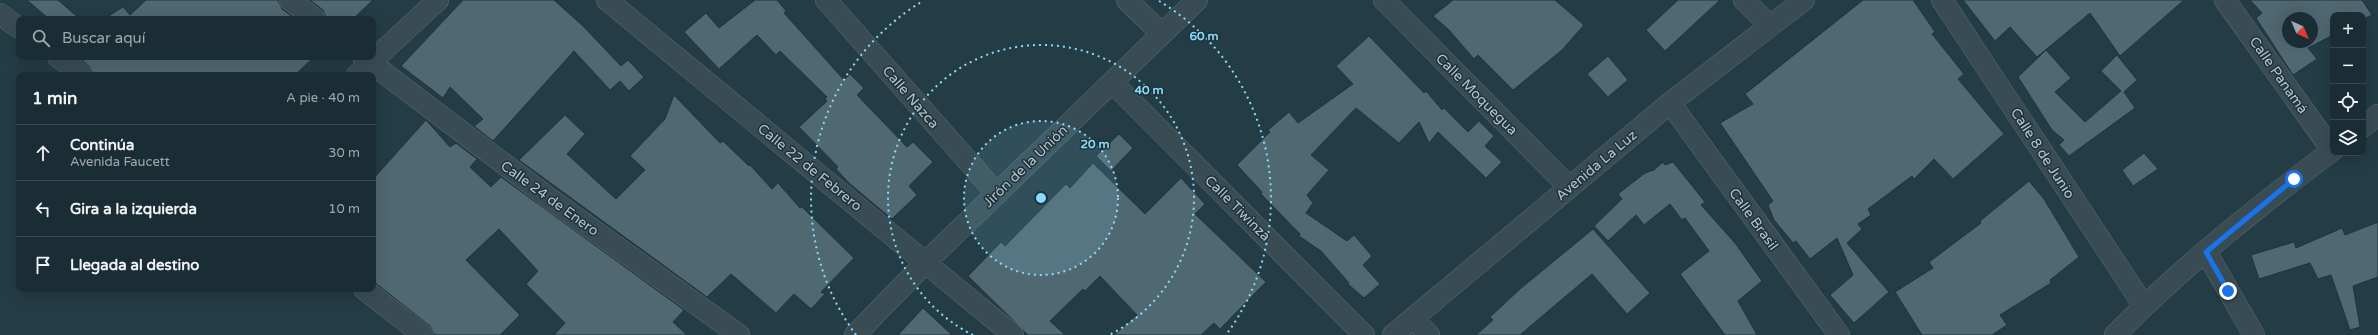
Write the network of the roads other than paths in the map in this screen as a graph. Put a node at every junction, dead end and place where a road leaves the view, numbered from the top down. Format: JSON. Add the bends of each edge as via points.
{"nodes":[{"id":1,"x":290,"y":0,"type":"edge"},
{"id":2,"x":438,"y":0,"type":"edge"},
{"id":3,"x":607,"y":0,"type":"edge"},
{"id":4,"x":826,"y":0,"type":"edge"},
{"id":5,"x":1127,"y":0,"type":"edge"},
{"id":6,"x":1197,"y":0,"type":"edge"},
{"id":7,"x":1384,"y":0,"type":"edge"},
{"id":8,"x":1744,"y":0,"type":"edge"},
{"id":9,"x":1804,"y":0,"type":"edge"},
{"id":10,"x":1942,"y":0,"type":"edge"},
{"id":11,"x":2226,"y":0,"type":"edge"},
{"id":12,"x":0,"y":14,"type":"edge"},
{"id":13,"x":311,"y":16,"type":"edge"},
{"id":14,"x":16,"y":26,"type":"edge"},
{"id":15,"x":1770,"y":26,"type":"junction"},
{"id":16,"x":1162,"y":34,"type":"junction"},
{"id":17,"x":376,"y":54,"type":"edge"},
{"id":18,"x":62,"y":60,"type":"edge"},
{"id":19,"x":363,"y":65,"type":"edge"},
{"id":20,"x":78,"y":72,"type":"edge"},
{"id":21,"x":373,"y":72,"type":"edge"},
{"id":22,"x":376,"y":74,"type":"edge"},
{"id":23,"x":1112,"y":82,"type":"junction"},
{"id":24,"x":1670,"y":104,"type":"junction"},
{"id":25,"x":2378,"y":115,"type":"edge"},
{"id":26,"x":2366,"y":125,"type":"edge"},
{"id":27,"x":2330,"y":146,"type":"edge"},
{"id":28,"x":2330,"y":152,"type":"edge"},
{"id":29,"x":1570,"y":187,"type":"junction"},
{"id":30,"x":997,"y":194,"type":"junction"},
{"id":31,"x":2206,"y":252,"type":"junction"},
{"id":32,"x":926,"y":262,"type":"junction"},
{"id":33,"x":368,"y":292,"type":"edge"},
{"id":34,"x":2144,"y":306,"type":"junction"},
{"id":35,"x":1413,"y":319,"type":"junction"},
{"id":36,"x":423,"y":335,"type":"edge"},
{"id":37,"x":740,"y":335,"type":"edge"},
{"id":38,"x":855,"y":335,"type":"edge"},
{"id":39,"x":1013,"y":335,"type":"edge"},
{"id":40,"x":1364,"y":335,"type":"edge"},
{"id":41,"x":1393,"y":335,"type":"edge"},
{"id":42,"x":1429,"y":335,"type":"edge"},
{"id":43,"x":1839,"y":335,"type":"edge"},
{"id":44,"x":2115,"y":335,"type":"edge"},
{"id":45,"x":2254,"y":335,"type":"edge"}],
"edges":[{"from":1,"to":13,"type":"street"},
{"from":2,"to":17,"type":"street"},
{"from":3,"to":32,"type":"street","name":"Calle 22 de Febrero"},
{"from":4,"to":30,"type":"street","name":"Calle Nazca"},
{"from":5,"to":16,"type":"street"},
{"from":6,"to":16,"type":"street","name":"Jirón de la Unión"},
{"from":7,"to":29,"type":"street","name":"Calle Moquegua"},
{"from":8,"to":15,"type":"street"},
{"from":9,"to":15,"type":"street","name":"Avenida La Luz"},
{"from":10,"to":34,"type":"street","name":"Calle 8 de Junio"},
{"from":11,"to":27,"type":"street","name":"Calle Panamá"},
{"from":12,"to":14,"type":"street"},
{"from":15,"to":24,"type":"street","name":"Avenida La Luz"},
{"from":16,"to":23,"type":"street","name":"Jirón de la Unión"},
{"from":18,"to":20,"type":"street"},
{"from":19,"to":21,"type":"street","name":"Calle 24 de Enero"},
{"from":22,"to":37,"type":"street","name":"Calle 24 de Enero"},
{"from":23,"to":30,"type":"street","name":"Jirón de la Unión"},
{"from":23,"to":40,"type":"street","name":"Calle Tiwinza"},
{"from":24,"to":29,"type":"street","name":"Avenida La Luz"},
{"from":24,"to":43,"type":"street","name":"Calle Brasil"},
{"from":25,"to":26,"type":"street"},
{"from":28,"to":31,"type":"street"},
{"from":29,"to":35,"type":"street","name":"Avenida La Luz"},
{"from":30,"to":32,"type":"street","name":"Jirón de la Unión"},
{"from":31,"to":34,"type":"street"},
{"from":31,"to":45,"type":"street"},
{"from":32,"to":38,"type":"street","name":"Jirón de la Unión"},
{"from":32,"to":39,"type":"street","name":"Calle 22 de Febrero"},
{"from":33,"to":36,"type":"street"},
{"from":34,"to":44,"type":"street"},
{"from":35,"to":41,"type":"street","name":"Avenida La Luz"},
{"from":35,"to":42,"type":"street"}]}
